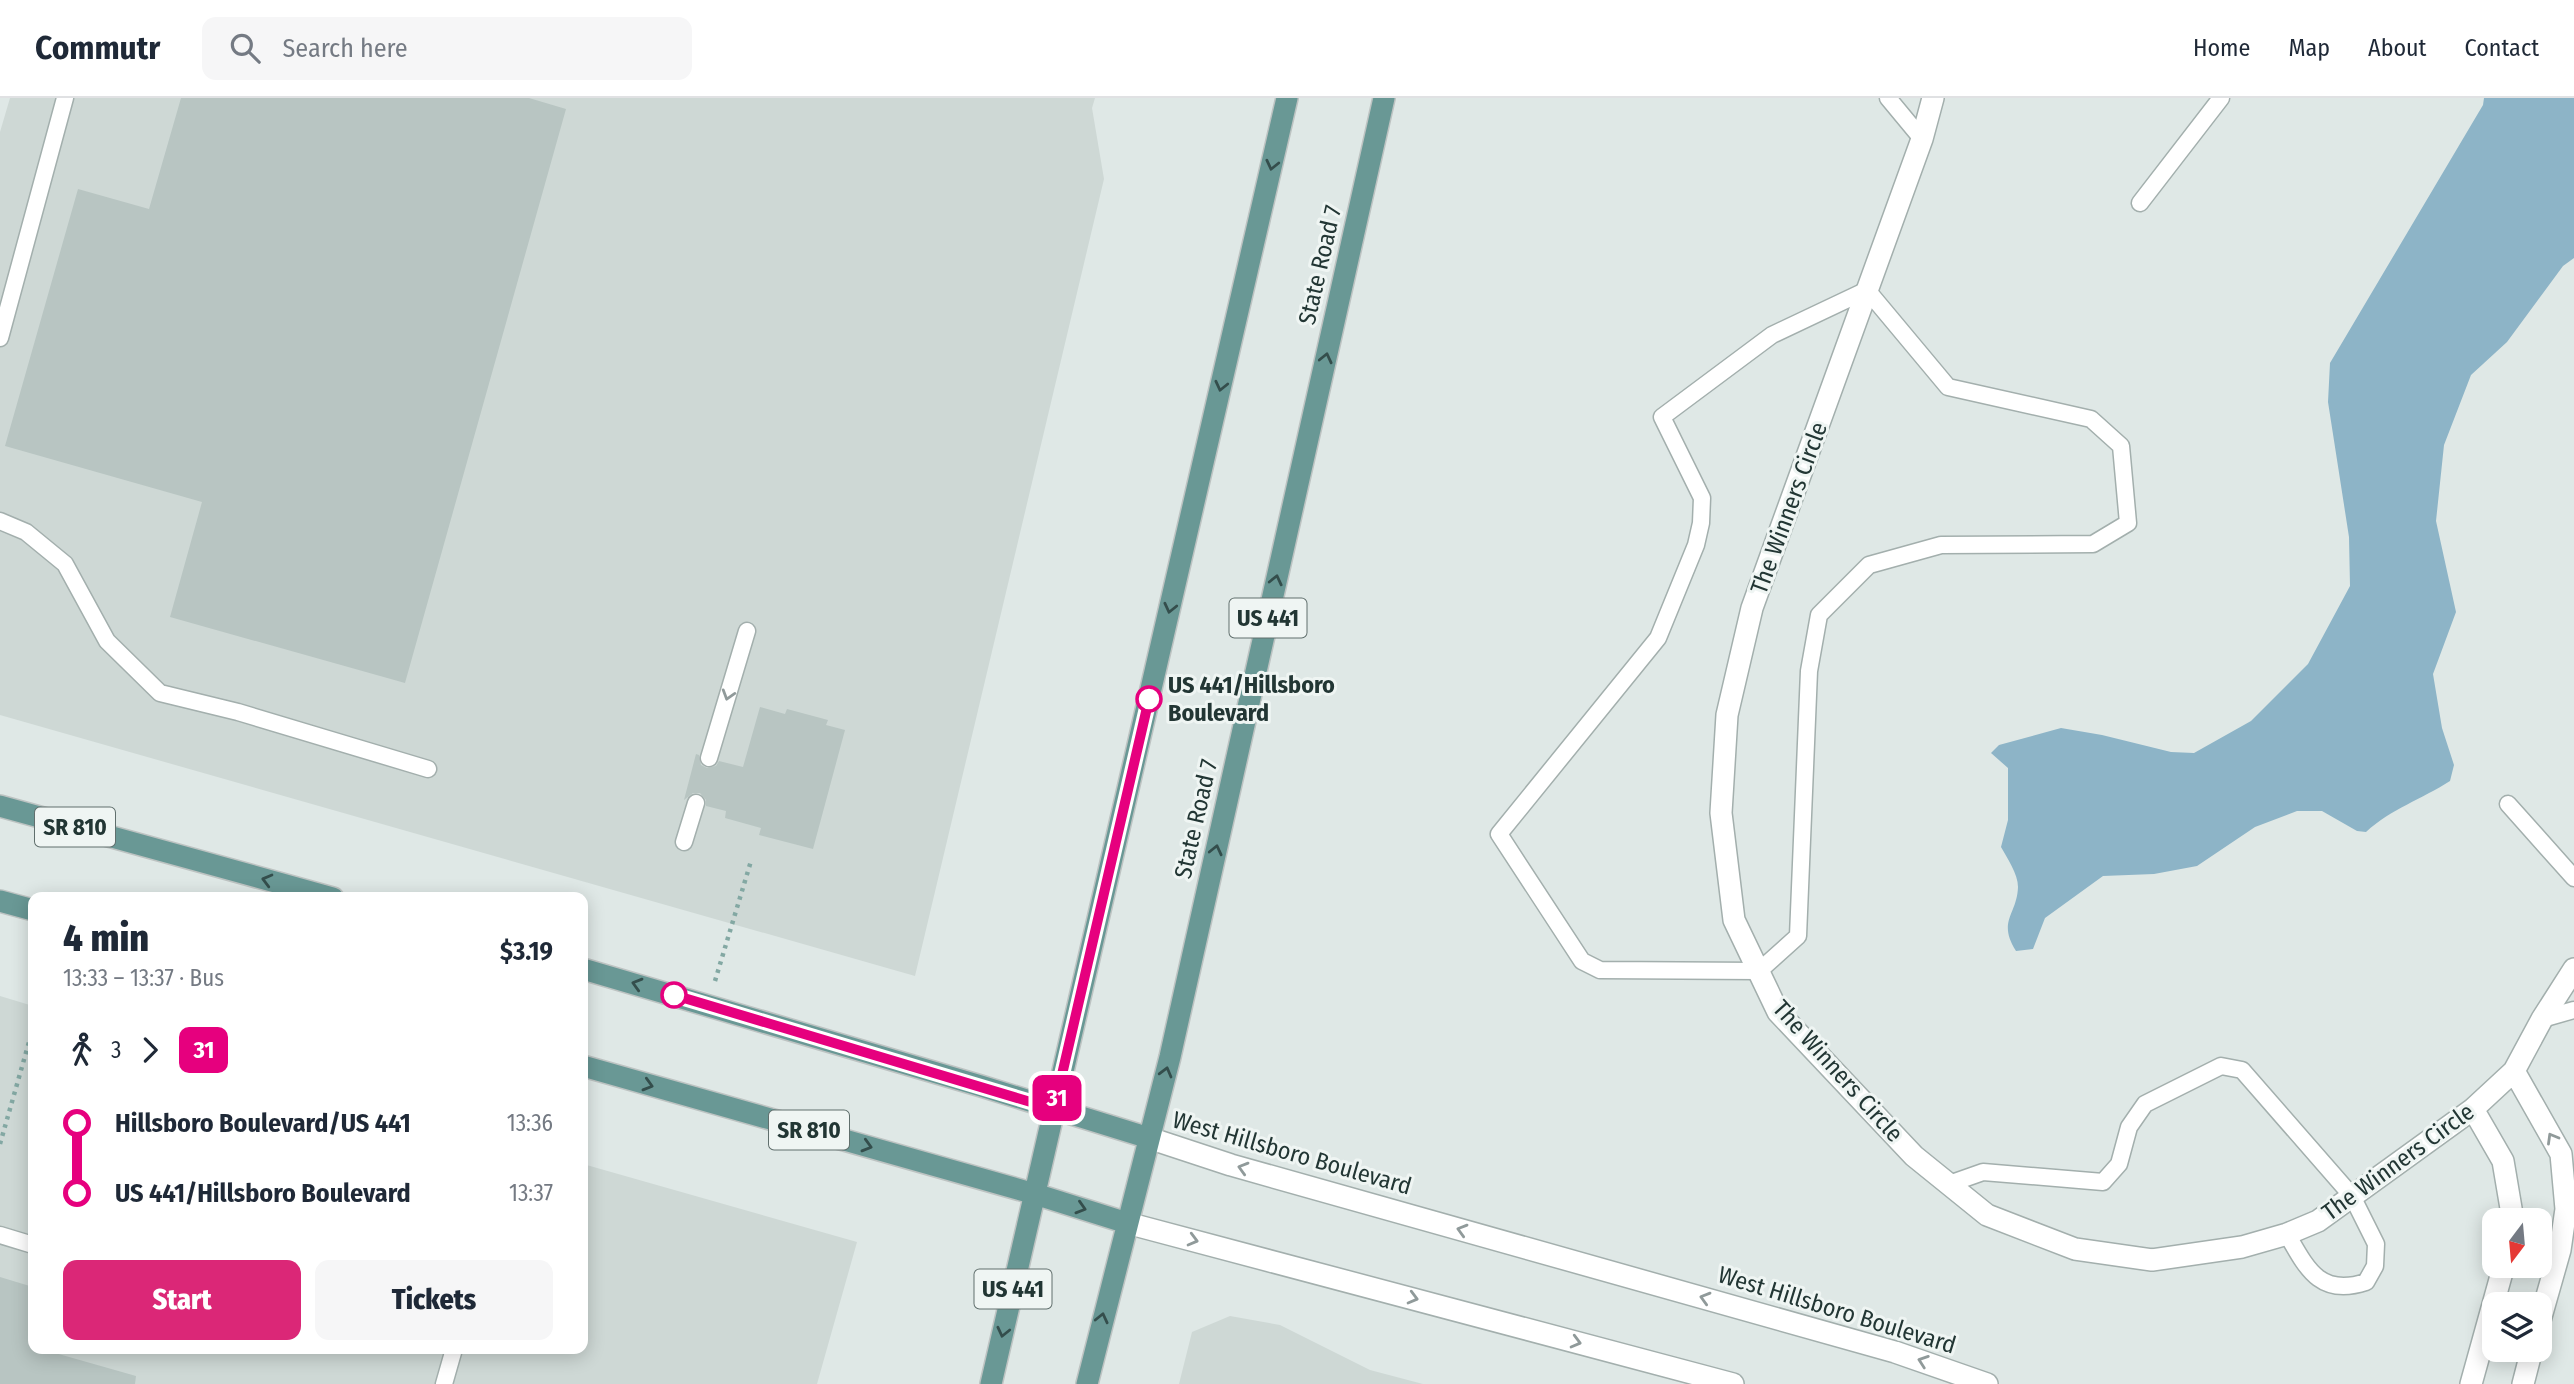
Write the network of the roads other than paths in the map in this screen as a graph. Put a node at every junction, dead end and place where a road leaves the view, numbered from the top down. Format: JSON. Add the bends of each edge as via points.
{"nodes":[{"id":1,"x":65,"y":98,"type":"edge"},
{"id":2,"x":1287,"y":98,"type":"edge"},
{"id":3,"x":1384,"y":98,"type":"edge"},
{"id":4,"x":1888,"y":98,"type":"edge"},
{"id":5,"x":1933,"y":98,"type":"edge"},
{"id":6,"x":2221,"y":98,"type":"edge"},
{"id":7,"x":1922,"y":139,"type":"junction"},
{"id":8,"x":2140,"y":203,"type":"dead end"},
{"id":9,"x":1867,"y":290,"type":"junction"},
{"id":10,"x":0,"y":338,"type":"edge"},
{"id":11,"x":0,"y":521,"type":"edge"},
{"id":12,"x":747,"y":631,"type":"dead end"},
{"id":13,"x":709,"y":758,"type":"dead end"},
{"id":14,"x":428,"y":769,"type":"dead end"},
{"id":15,"x":695,"y":803,"type":"dead end"},
{"id":16,"x":2508,"y":804,"type":"dead end"},
{"id":17,"x":0,"y":806,"type":"edge"},
{"id":18,"x":684,"y":842,"type":"dead end"},
{"id":19,"x":2574,"y":878,"type":"edge"},
{"id":20,"x":311,"y":892,"type":"edge"},
{"id":21,"x":0,"y":901,"type":"edge"},
{"id":22,"x":28,"y":909,"type":"edge"},
{"id":23,"x":2574,"y":969,"type":"edge"},
{"id":24,"x":588,"y":970,"type":"edge"},
{"id":25,"x":1759,"y":971,"type":"junction"},
{"id":26,"x":2574,"y":1010,"type":"edge"},
{"id":27,"x":2542,"y":1019,"type":"junction"},
{"id":28,"x":588,"y":1067,"type":"edge"},
{"id":29,"x":2514,"y":1071,"type":"junction"},
{"id":30,"x":1054,"y":1109,"type":"junction"},
{"id":31,"x":2473,"y":1109,"type":"junction"},
{"id":32,"x":1149,"y":1138,"type":"junction"},
{"id":33,"x":1949,"y":1184,"type":"junction"},
{"id":34,"x":1035,"y":1194,"type":"junction"},
{"id":35,"x":2352,"y":1196,"type":"junction"},
{"id":36,"x":2511,"y":1208,"type":"edge"},
{"id":37,"x":1127,"y":1223,"type":"junction"},
{"id":38,"x":2287,"y":1234,"type":"junction"},
{"id":39,"x":0,"y":1235,"type":"edge"},
{"id":40,"x":28,"y":1243,"type":"edge"},
{"id":41,"x":2548,"y":1292,"type":"edge"},
{"id":42,"x":2482,"y":1345,"type":"edge"},
{"id":43,"x":453,"y":1354,"type":"edge"},
{"id":44,"x":2529,"y":1362,"type":"edge"},
{"id":45,"x":444,"y":1384,"type":"edge"},
{"id":46,"x":991,"y":1384,"type":"edge"},
{"id":47,"x":1087,"y":1384,"type":"edge"},
{"id":48,"x":1733,"y":1384,"type":"edge"},
{"id":49,"x":1987,"y":1384,"type":"edge"},
{"id":50,"x":2470,"y":1384,"type":"edge"},
{"id":51,"x":2523,"y":1384,"type":"edge"}],
"edges":[{"from":1,"to":10,"type":"lane"},
{"from":2,"to":30,"type":"main road","number":"US 441","one_way":true},
{"from":32,"to":3,"type":"main road","name":"State Road 7","number":"US 441","one_way":true},
{"from":4,"to":7,"type":"lane"},
{"from":5,"to":7,"type":"street","name":"The Winners Circle"},
{"from":6,"to":8,"type":"lane"},
{"from":7,"to":9,"type":"street","name":"The Winners Circle"},
{"from":9,"to":25,"type":"street","name":"The Winners Circle","via":[[1752,608],[1727,715],[1721,813],[1734,920]]},
{"from":9,"to":25,"type":"lane","via":[[1772,335],[1662,417],[1702,498],[1696,545],[1658,638],[1499,834],[1581,961],[1600,970]]},
{"from":9,"to":25,"type":"lane","via":[[1948,387],[2091,419],[2121,446],[2128,523],[2093,544],[1941,545],[1869,565],[1818,615],[1809,671],[1798,936]]},
{"from":11,"to":14,"type":"lane","via":[[26,532],[65,564],[107,641],[160,693]]},
{"from":12,"to":13,"type":"lane","one_way":true},
{"from":15,"to":18,"type":"lane"},
{"from":16,"to":19,"type":"lane"},
{"from":20,"to":17,"type":"main road","number":"SR 810","one_way":true},
{"from":21,"to":22,"type":"main road"},
{"from":23,"to":27,"type":"street","name":"The Winners Circle"},
{"from":30,"to":24,"type":"main road","name":"West Hillsboro Boulevard","one_way":true},
{"from":25,"to":33,"type":"street","name":"The Winners Circle","via":[[1778,1012],[1914,1156]]},
{"from":26,"to":27,"type":"lane"},
{"from":27,"to":29,"type":"street","name":"The Winners Circle"},
{"from":28,"to":34,"type":"main road","number":"SR 810","one_way":true},
{"from":29,"to":31,"type":"street","name":"The Winners Circle"},
{"from":41,"to":29,"type":"street","one_way":true,"via":[[2566,1209],[2561,1154]]},
{"from":30,"to":32,"type":"main road","name":"West Hillsboro Boulevard"},
{"from":30,"to":34,"type":"main road","number":"US 441"},
{"from":31,"to":35,"type":"street","name":"The Winners Circle"},
{"from":31,"to":36,"type":"street","via":[[2503,1161]]},
{"from":32,"to":37,"type":"main road","name":"State Road 7","number":"US 441"},
{"from":49,"to":32,"type":"street","name":"West Hillsboro Boulevard","one_way":true,"via":[[1895,1352]]},
{"from":33,"to":35,"type":"lane","via":[[1983,1172],[2103,1182],[2119,1164],[2129,1127],[2145,1104],[2221,1066],[2242,1070]]},
{"from":33,"to":38,"type":"street","name":"The Winners Circle","via":[[1987,1215],[2088,1251],[2152,1260],[2242,1247]]},
{"from":34,"to":37,"type":"main road","number":"SR 810","one_way":true},
{"from":34,"to":46,"type":"main road","number":"US 441","one_way":true},
{"from":35,"to":38,"type":"street","name":"The Winners Circle","via":[[2318,1221]]},
{"from":35,"to":38,"type":"lane","via":[[2376,1244],[2375,1266],[2366,1282],[2347,1288],[2324,1282],[2307,1270]]},
{"from":47,"to":37,"type":"main road","name":"State Road 7","number":"US 441","one_way":true},
{"from":37,"to":48,"type":"street","one_way":true},
{"from":39,"to":40,"type":"lane"},
{"from":42,"to":50,"type":"street"},
{"from":43,"to":45,"type":"lane"},
{"from":44,"to":51,"type":"street"}]}
